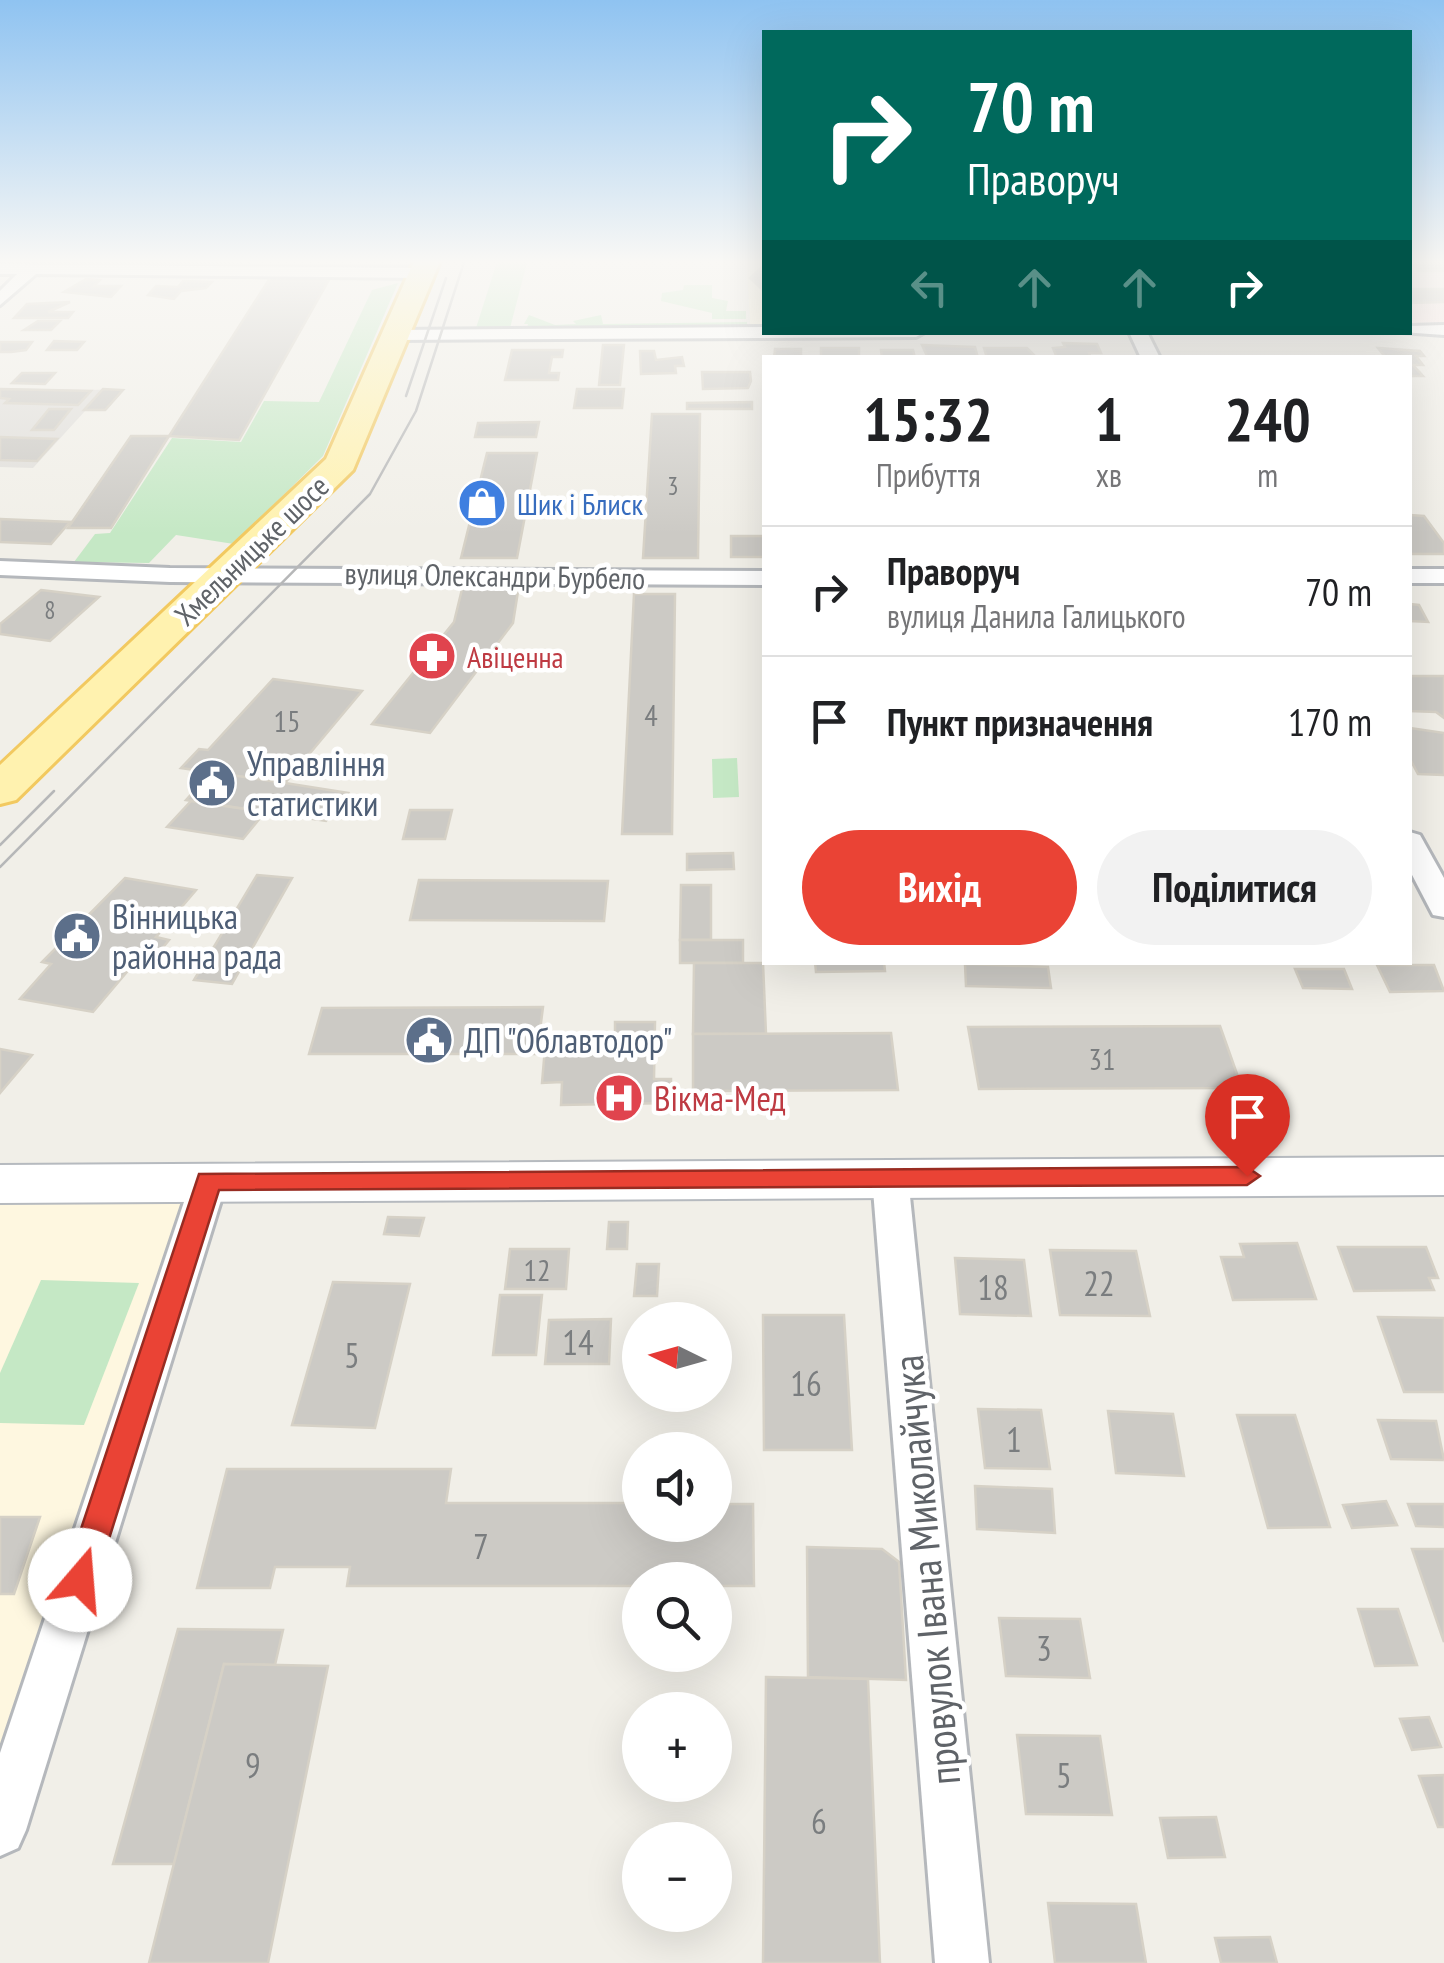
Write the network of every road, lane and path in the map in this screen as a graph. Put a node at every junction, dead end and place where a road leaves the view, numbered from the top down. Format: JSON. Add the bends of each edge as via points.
{"nodes":[{"id":1,"x":389,"y":351,"type":"edge"},
{"id":2,"x":0,"y":568,"type":"edge"},
{"id":3,"x":225,"y":574,"type":"junction"},
{"id":4,"x":1412,"y":576,"type":"edge"},
{"id":5,"x":1444,"y":576,"type":"edge"},
{"id":6,"x":762,"y":578,"type":"edge"},
{"id":7,"x":0,"y":790,"type":"edge"},
{"id":8,"x":1412,"y":845,"type":"edge"},
{"id":9,"x":1444,"y":908,"type":"edge"},
{"id":10,"x":1444,"y":1176,"type":"edge"},
{"id":11,"x":890,"y":1177,"type":"junction"},
{"id":12,"x":208,"y":1181,"type":"junction"},
{"id":13,"x":0,"y":1184,"type":"edge"},
{"id":14,"x":0,"y":1830,"type":"edge"},
{"id":15,"x":962,"y":1963,"type":"edge"}],
"edges":[{"from":1,"to":3,"type":"main road","name":"Хмельницьке шосе","via":[[341,463]]},
{"from":2,"to":3,"type":"street","name":"вулиця Олександри Бурбело"},
{"from":3,"to":6,"type":"street","name":"вулиця Олександри Бурбело"},
{"from":3,"to":7,"type":"main road","name":"Хмельницьке шосе"},
{"from":4,"to":5,"type":"street"},
{"from":8,"to":9,"type":"street"},
{"from":10,"to":11,"type":"main road"},
{"from":11,"to":12,"type":"main road"},
{"from":11,"to":15,"type":"street","name":"провулок Івана Миколайчука"},
{"from":12,"to":13,"type":"main road"},
{"from":12,"to":14,"type":"street"}]}
